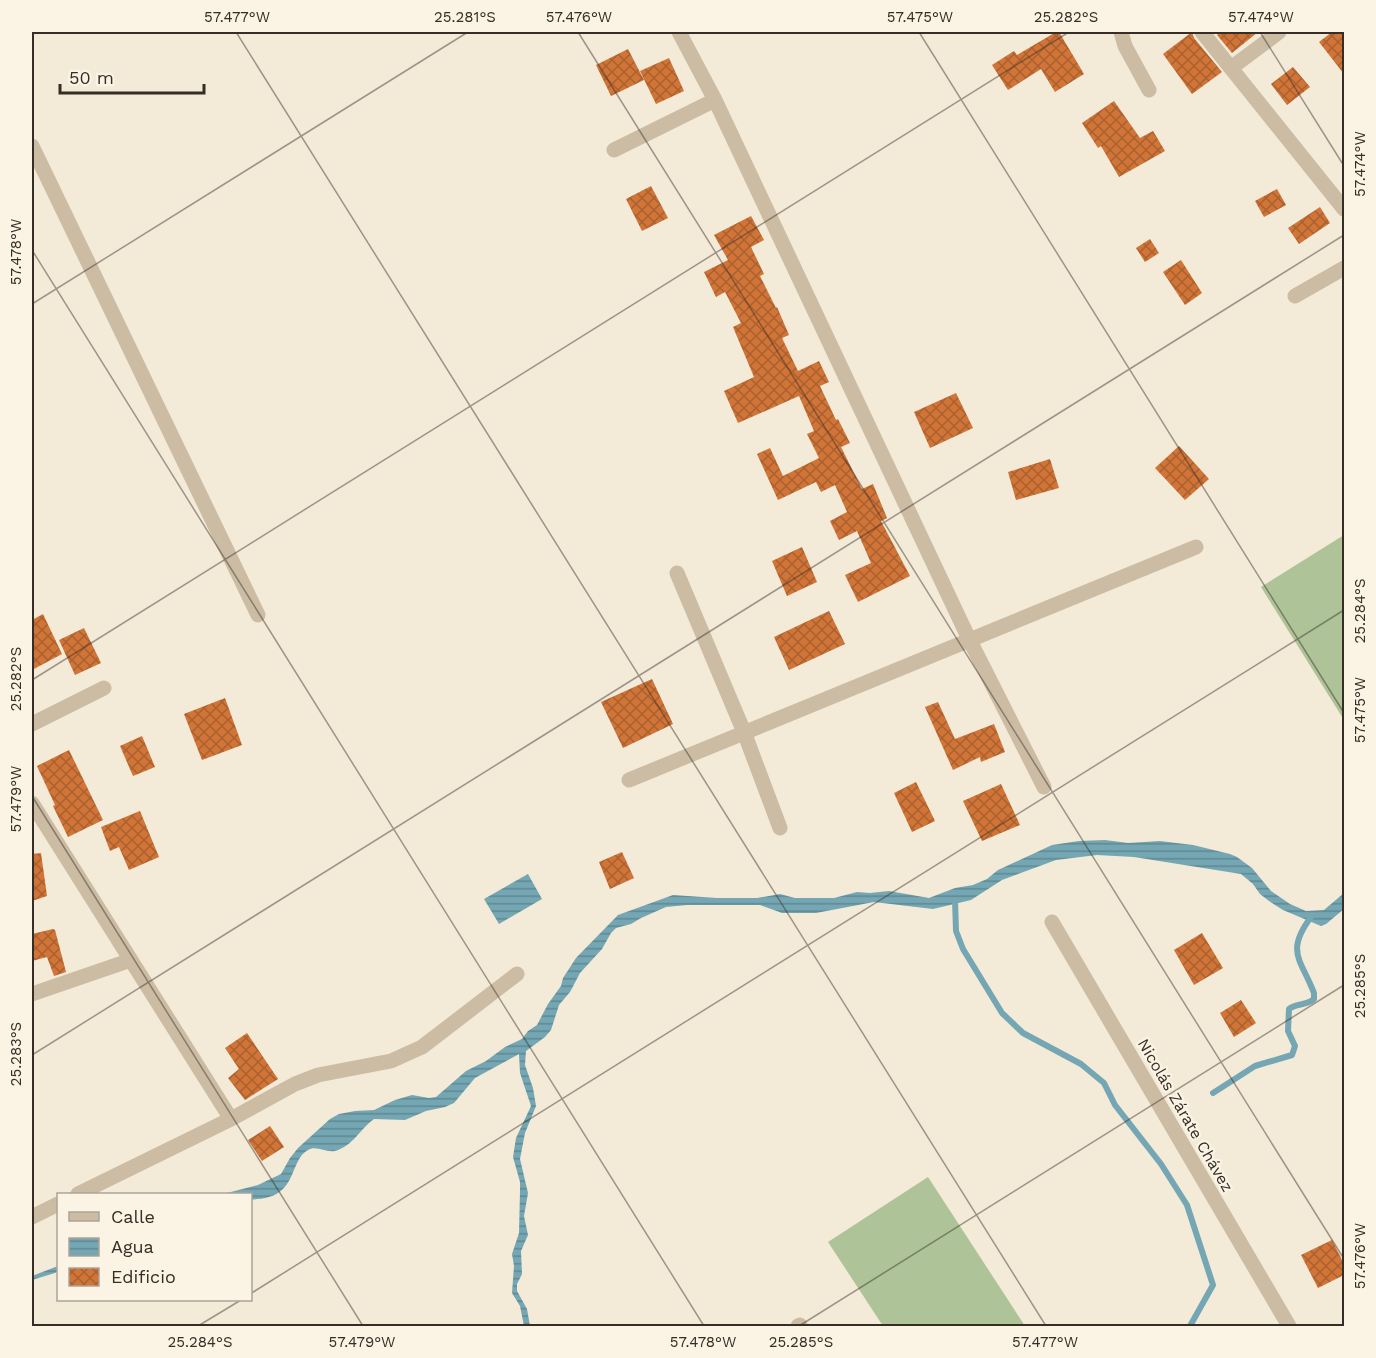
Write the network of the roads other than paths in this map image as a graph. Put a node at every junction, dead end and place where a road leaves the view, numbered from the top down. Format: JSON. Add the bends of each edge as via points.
{"nodes":[{"id":1,"x":679,"y":32,"type":"edge"},
{"id":2,"x":1121,"y":32,"type":"edge"},
{"id":3,"x":1202,"y":32,"type":"edge"},
{"id":4,"x":1279,"y":32,"type":"edge"},
{"id":5,"x":1232,"y":68,"type":"junction"},
{"id":6,"x":1149,"y":90,"type":"dead end"},
{"id":7,"x":715,"y":100,"type":"junction"},
{"id":8,"x":32,"y":146,"type":"edge"},
{"id":9,"x":614,"y":150,"type":"dead end"},
{"id":10,"x":1344,"y":209,"type":"edge"},
{"id":11,"x":1344,"y":268,"type":"edge"},
{"id":12,"x":1295,"y":296,"type":"dead end"},
{"id":13,"x":1196,"y":547,"type":"dead end"},
{"id":14,"x":677,"y":573,"type":"dead end"},
{"id":15,"x":258,"y":615,"type":"dead end"},
{"id":16,"x":969,"y":639,"type":"junction"},
{"id":17,"x":104,"y":688,"type":"dead end"},
{"id":18,"x":32,"y":724,"type":"edge"},
{"id":19,"x":744,"y":732,"type":"junction"},
{"id":20,"x":629,"y":780,"type":"dead end"},
{"id":21,"x":1044,"y":788,"type":"dead end"},
{"id":22,"x":32,"y":803,"type":"edge"},
{"id":23,"x":780,"y":828,"type":"dead end"},
{"id":24,"x":1052,"y":922,"type":"dead end"},
{"id":25,"x":131,"y":960,"type":"junction"},
{"id":26,"x":517,"y":974,"type":"dead end"},
{"id":27,"x":32,"y":994,"type":"edge"},
{"id":28,"x":231,"y":1119,"type":"junction"},
{"id":29,"x":80,"y":1193,"type":"edge"},
{"id":30,"x":57,"y":1204,"type":"edge"},
{"id":31,"x":32,"y":1217,"type":"edge"},
{"id":32,"x":1289,"y":1326,"type":"edge"}],
"edges":[{"from":1,"to":7,"type":"street"},
{"from":2,"to":6,"type":"street"},
{"from":3,"to":5,"type":"street"},
{"from":4,"to":5,"type":"street"},
{"from":5,"to":10,"type":"street"},
{"from":7,"to":9,"type":"street"},
{"from":7,"to":16,"type":"street"},
{"from":8,"to":15,"type":"street"},
{"from":11,"to":12,"type":"street"},
{"from":13,"to":16,"type":"street"},
{"from":14,"to":19,"type":"street"},
{"from":16,"to":19,"type":"street"},
{"from":16,"to":21,"type":"street"},
{"from":17,"to":18,"type":"street"},
{"from":19,"to":20,"type":"street"},
{"from":19,"to":23,"type":"street"},
{"from":22,"to":25,"type":"street"},
{"from":24,"to":32,"type":"street","name":"Nicolás Zárate Chávez"},
{"from":25,"to":27,"type":"street"},
{"from":25,"to":28,"type":"street"},
{"from":26,"to":28,"type":"street","via":[[422,1047],[391,1061],[303,1081]]},
{"from":28,"to":29,"type":"street"},
{"from":30,"to":31,"type":"street"}]}
